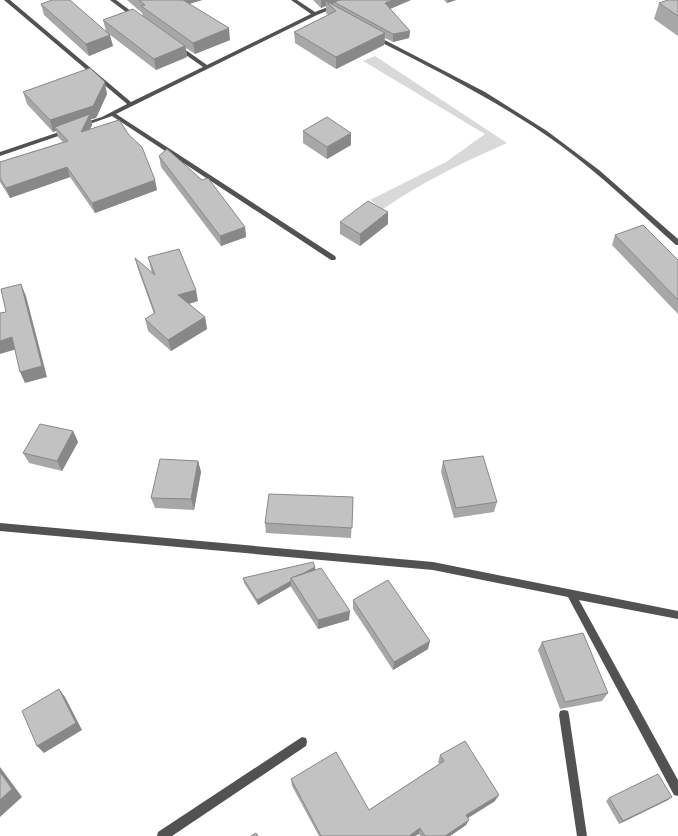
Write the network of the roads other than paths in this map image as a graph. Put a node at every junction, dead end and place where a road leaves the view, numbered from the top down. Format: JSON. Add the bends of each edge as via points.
{"nodes":[{"id":1,"x":8,"y":0,"type":"edge"},
{"id":2,"x":113,"y":0,"type":"edge"},
{"id":3,"x":294,"y":0,"type":"edge"},
{"id":4,"x":351,"y":0,"type":"edge"},
{"id":5,"x":326,"y":9,"type":"junction"},
{"id":6,"x":314,"y":14,"type":"junction"},
{"id":7,"x":335,"y":15,"type":"edge"},
{"id":8,"x":144,"y":22,"type":"edge"},
{"id":9,"x":368,"y":33,"type":"edge"},
{"id":10,"x":175,"y":45,"type":"edge"},
{"id":11,"x":206,"y":67,"type":"junction"},
{"id":12,"x":131,"y":105,"type":"junction"},
{"id":13,"x":112,"y":114,"type":"junction"},
{"id":14,"x":0,"y":154,"type":"edge"},
{"id":15,"x":678,"y":243,"type":"edge"},
{"id":16,"x":333,"y":258,"type":"dead end"},
{"id":17,"x":0,"y":527,"type":"edge"},
{"id":18,"x":571,"y":593,"type":"junction"},
{"id":19,"x":678,"y":615,"type":"edge"},
{"id":20,"x":564,"y":715,"type":"edge"},
{"id":21,"x":302,"y":742,"type":"dead end"},
{"id":22,"x":678,"y":791,"type":"edge"},
{"id":23,"x":162,"y":836,"type":"edge"},
{"id":24,"x":582,"y":836,"type":"edge"}],
"edges":[{"from":1,"to":12,"type":"street"},
{"from":2,"to":8,"type":"street"},
{"from":3,"to":6,"type":"street"},
{"from":4,"to":5,"type":"street"},
{"from":5,"to":6,"type":"street"},
{"from":5,"to":7,"type":"street"},
{"from":6,"to":11,"type":"street"},
{"from":9,"to":15,"type":"street","via":[[519,114],[546,132]]},
{"from":10,"to":11,"type":"street"},
{"from":11,"to":12,"type":"street"},
{"from":12,"to":13,"type":"street"},
{"from":13,"to":14,"type":"street"},
{"from":13,"to":16,"type":"street"},
{"from":17,"to":18,"type":"street","via":[[433,566]]},
{"from":18,"to":19,"type":"street"},
{"from":18,"to":22,"type":"street"},
{"from":20,"to":24,"type":"street"},
{"from":21,"to":23,"type":"street"}]}
